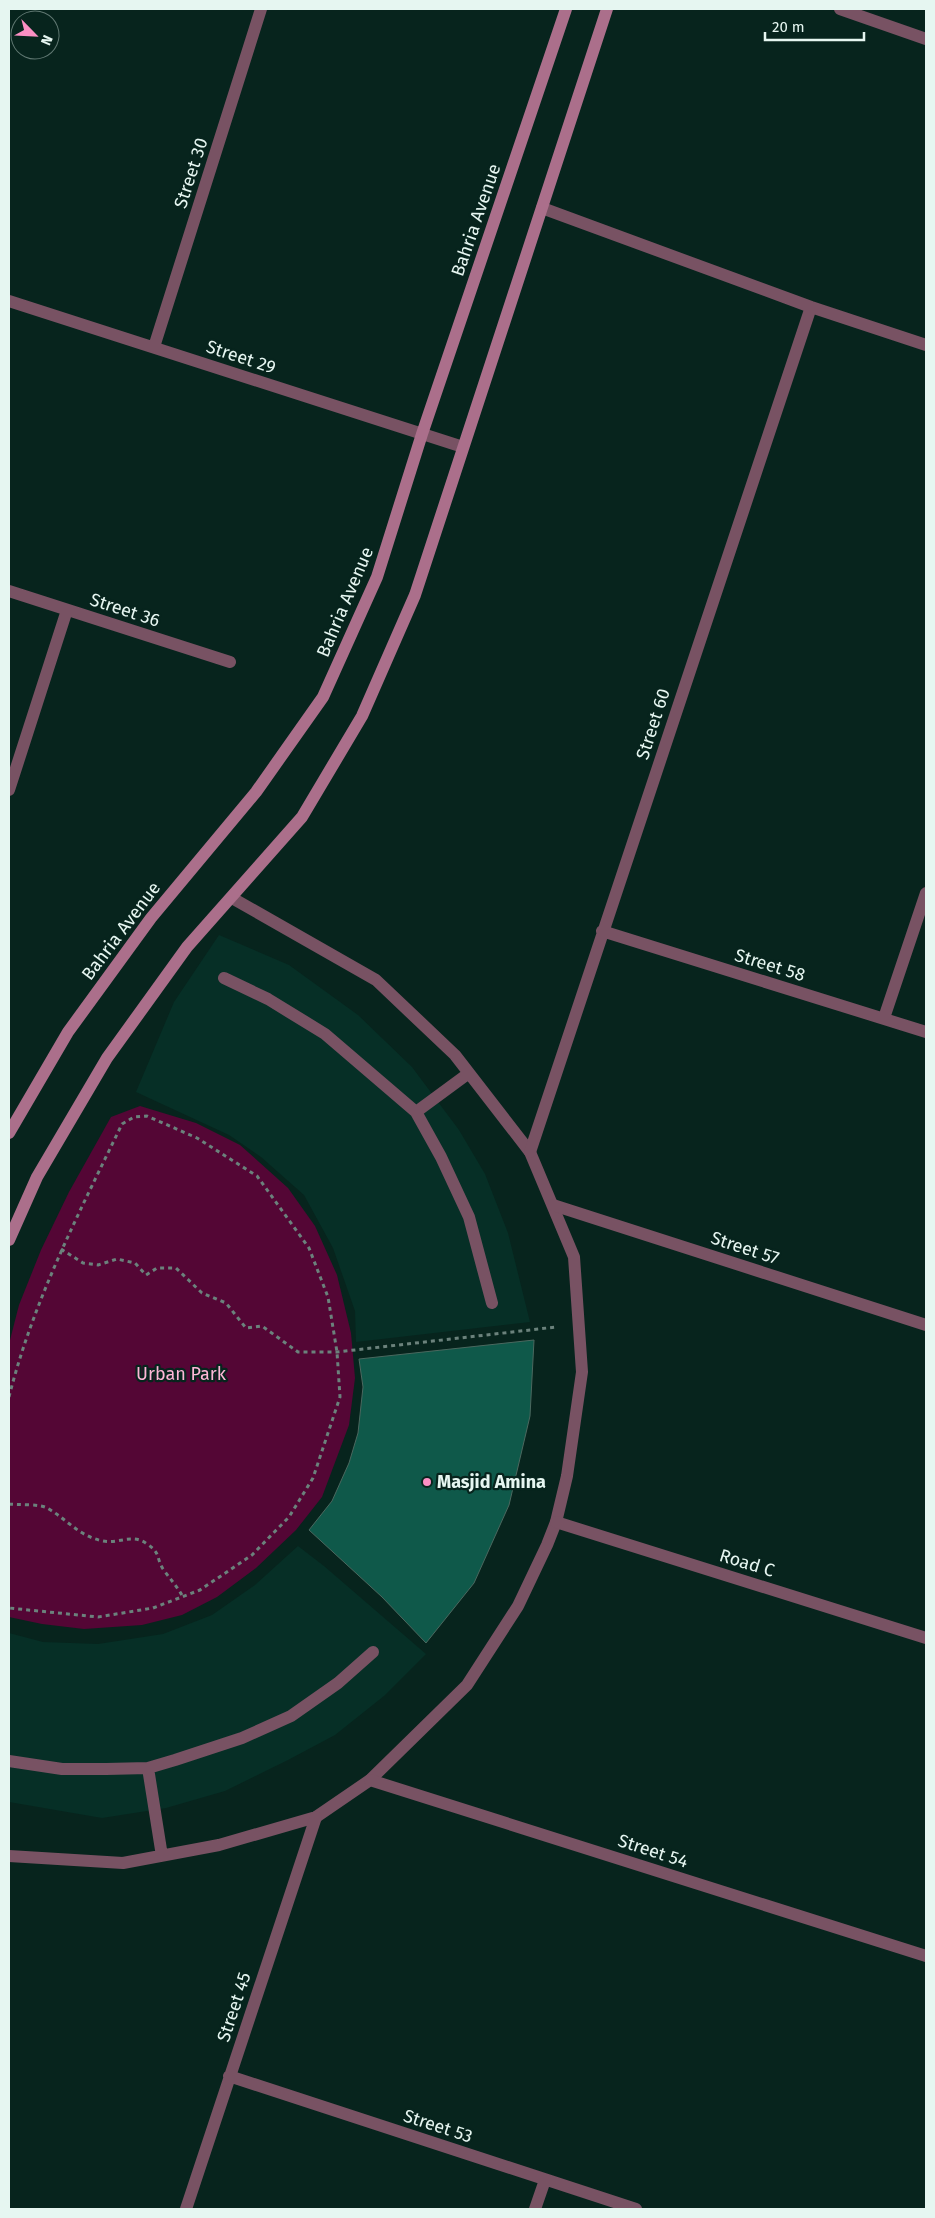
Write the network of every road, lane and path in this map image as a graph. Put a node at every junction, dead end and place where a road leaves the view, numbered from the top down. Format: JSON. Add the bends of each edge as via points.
{"nodes":[{"id":1,"x":261,"y":9,"type":"edge"},
{"id":2,"x":566,"y":9,"type":"edge"},
{"id":3,"x":607,"y":9,"type":"edge"},
{"id":4,"x":840,"y":9,"type":"edge"},
{"id":5,"x":926,"y":39,"type":"edge"},
{"id":6,"x":542,"y":208,"type":"junction"},
{"id":7,"x":9,"y":301,"type":"edge"},
{"id":8,"x":811,"y":307,"type":"junction"},
{"id":9,"x":926,"y":345,"type":"edge"},
{"id":10,"x":154,"y":348,"type":"junction"},
{"id":11,"x":422,"y":434,"type":"junction"},
{"id":12,"x":463,"y":447,"type":"junction"},
{"id":13,"x":9,"y":592,"type":"edge"},
{"id":14,"x":67,"y":610,"type":"junction"},
{"id":15,"x":230,"y":662,"type":"dead end"},
{"id":16,"x":9,"y":790,"type":"edge"},
{"id":17,"x":926,"y":893,"type":"edge"},
{"id":18,"x":232,"y":898,"type":"junction"},
{"id":19,"x":602,"y":931,"type":"junction"},
{"id":20,"x":224,"y":978,"type":"dead end"},
{"id":21,"x":884,"y":1018,"type":"junction"},
{"id":22,"x":926,"y":1032,"type":"edge"},
{"id":23,"x":469,"y":1072,"type":"junction"},
{"id":24,"x":416,"y":1112,"type":"junction"},
{"id":25,"x":9,"y":1133,"type":"edge"},
{"id":26,"x":530,"y":1152,"type":"junction"},
{"id":27,"x":554,"y":1205,"type":"junction"},
{"id":28,"x":9,"y":1240,"type":"edge"},
{"id":29,"x":61,"y":1249,"type":"junction"},
{"id":30,"x":492,"y":1303,"type":"dead end"},
{"id":31,"x":579,"y":1324,"type":"junction"},
{"id":32,"x":926,"y":1325,"type":"edge"},
{"id":33,"x":337,"y":1352,"type":"junction"},
{"id":34,"x":9,"y":1397,"type":"edge"},
{"id":35,"x":9,"y":1504,"type":"edge"},
{"id":36,"x":556,"y":1522,"type":"junction"},
{"id":37,"x":183,"y":1597,"type":"junction"},
{"id":38,"x":9,"y":1608,"type":"edge"},
{"id":39,"x":926,"y":1638,"type":"edge"},
{"id":40,"x":373,"y":1652,"type":"dead end"},
{"id":41,"x":9,"y":1761,"type":"edge"},
{"id":42,"x":148,"y":1768,"type":"junction"},
{"id":43,"x":370,"y":1780,"type":"junction"},
{"id":44,"x":316,"y":1817,"type":"junction"},
{"id":45,"x":9,"y":1856,"type":"edge"},
{"id":46,"x":162,"y":1856,"type":"junction"},
{"id":47,"x":926,"y":1956,"type":"edge"},
{"id":48,"x":229,"y":2076,"type":"junction"},
{"id":49,"x":545,"y":2180,"type":"junction"},
{"id":50,"x":186,"y":2209,"type":"edge"},
{"id":51,"x":535,"y":2209,"type":"edge"},
{"id":52,"x":636,"y":2209,"type":"edge"}],
"edges":[{"from":1,"to":10,"type":"street","name":"Street 30"},
{"from":2,"to":11,"type":"street","name":"Bahria Avenue"},
{"from":3,"to":6,"type":"street"},
{"from":4,"to":5,"type":"street"},
{"from":6,"to":8,"type":"street"},
{"from":6,"to":12,"type":"street"},
{"from":7,"to":10,"type":"street","name":"Street 29"},
{"from":8,"to":9,"type":"street"},
{"from":8,"to":19,"type":"street","name":"Street 60"},
{"from":10,"to":11,"type":"street","name":"Street 29"},
{"from":11,"to":12,"type":"street","name":"Street 29"},
{"from":11,"to":25,"type":"street","name":"Bahria Avenue","via":[[377,577],[322,697],[256,792],[151,918],[68,1032]]},
{"from":12,"to":18,"type":"street","via":[[415,595],[362,716],[302,818]]},
{"from":13,"to":14,"type":"street","name":"Street 36"},
{"from":14,"to":15,"type":"street","name":"Street 36"},
{"from":14,"to":16,"type":"street"},
{"from":17,"to":21,"type":"street"},
{"from":18,"to":23,"type":"street","via":[[376,980]]},
{"from":18,"to":28,"type":"street","via":[[187,947],[107,1058],[37,1176]]},
{"from":19,"to":21,"type":"street","name":"Street 58"},
{"from":19,"to":26,"type":"street","name":"Street 60"},
{"from":20,"to":24,"type":"street","via":[[268,999],[325,1034]]},
{"from":21,"to":22,"type":"street","name":"Street 58"},
{"from":23,"to":24,"type":"street"},
{"from":23,"to":26,"type":"street"},
{"from":24,"to":30,"type":"street","via":[[469,1217]]},
{"from":26,"to":27,"type":"street"},
{"from":27,"to":31,"type":"street","via":[[574,1257]]},
{"from":27,"to":32,"type":"street","name":"Street 57"},
{"from":29,"to":33,"type":"path","via":[[83,1263],[98,1265],[117,1259],[134,1263],[146,1275],[157,1268],[176,1268],[202,1293],[226,1303],[246,1328],[262,1326],[298,1352]]},
{"from":29,"to":33,"type":"path","via":[[122,1124],[134,1117],[147,1116],[197,1138],[257,1176],[308,1248],[328,1297]]},
{"from":29,"to":34,"type":"path","via":[[16,1368]]},
{"from":31,"to":33,"type":"path"},
{"from":31,"to":36,"type":"street","via":[[582,1372],[567,1476]]},
{"from":33,"to":37,"type":"path","via":[[340,1397],[313,1478],[289,1517],[252,1555],[200,1590]]},
{"from":35,"to":37,"type":"path","via":[[46,1507],[82,1534],[102,1541],[130,1538],[145,1542],[158,1551],[162,1567],[177,1584]]},
{"from":36,"to":39,"type":"street","name":"Road C"},
{"from":36,"to":43,"type":"street","via":[[518,1606],[467,1685]]},
{"from":37,"to":38,"type":"path","via":[[153,1608],[98,1617]]},
{"from":40,"to":42,"type":"street","via":[[338,1683],[291,1716],[242,1738]]},
{"from":41,"to":42,"type":"street","via":[[62,1769]]},
{"from":42,"to":46,"type":"street"},
{"from":43,"to":44,"type":"street"},
{"from":43,"to":47,"type":"street","name":"Street 54"},
{"from":44,"to":46,"type":"street","via":[[219,1845]]},
{"from":44,"to":48,"type":"street","name":"Street 45"},
{"from":45,"to":46,"type":"street","via":[[123,1863]]},
{"from":48,"to":49,"type":"street","name":"Street 53"},
{"from":48,"to":50,"type":"street","name":"Street 45"},
{"from":49,"to":51,"type":"street"},
{"from":49,"to":52,"type":"street","name":"Street 53"}]}
